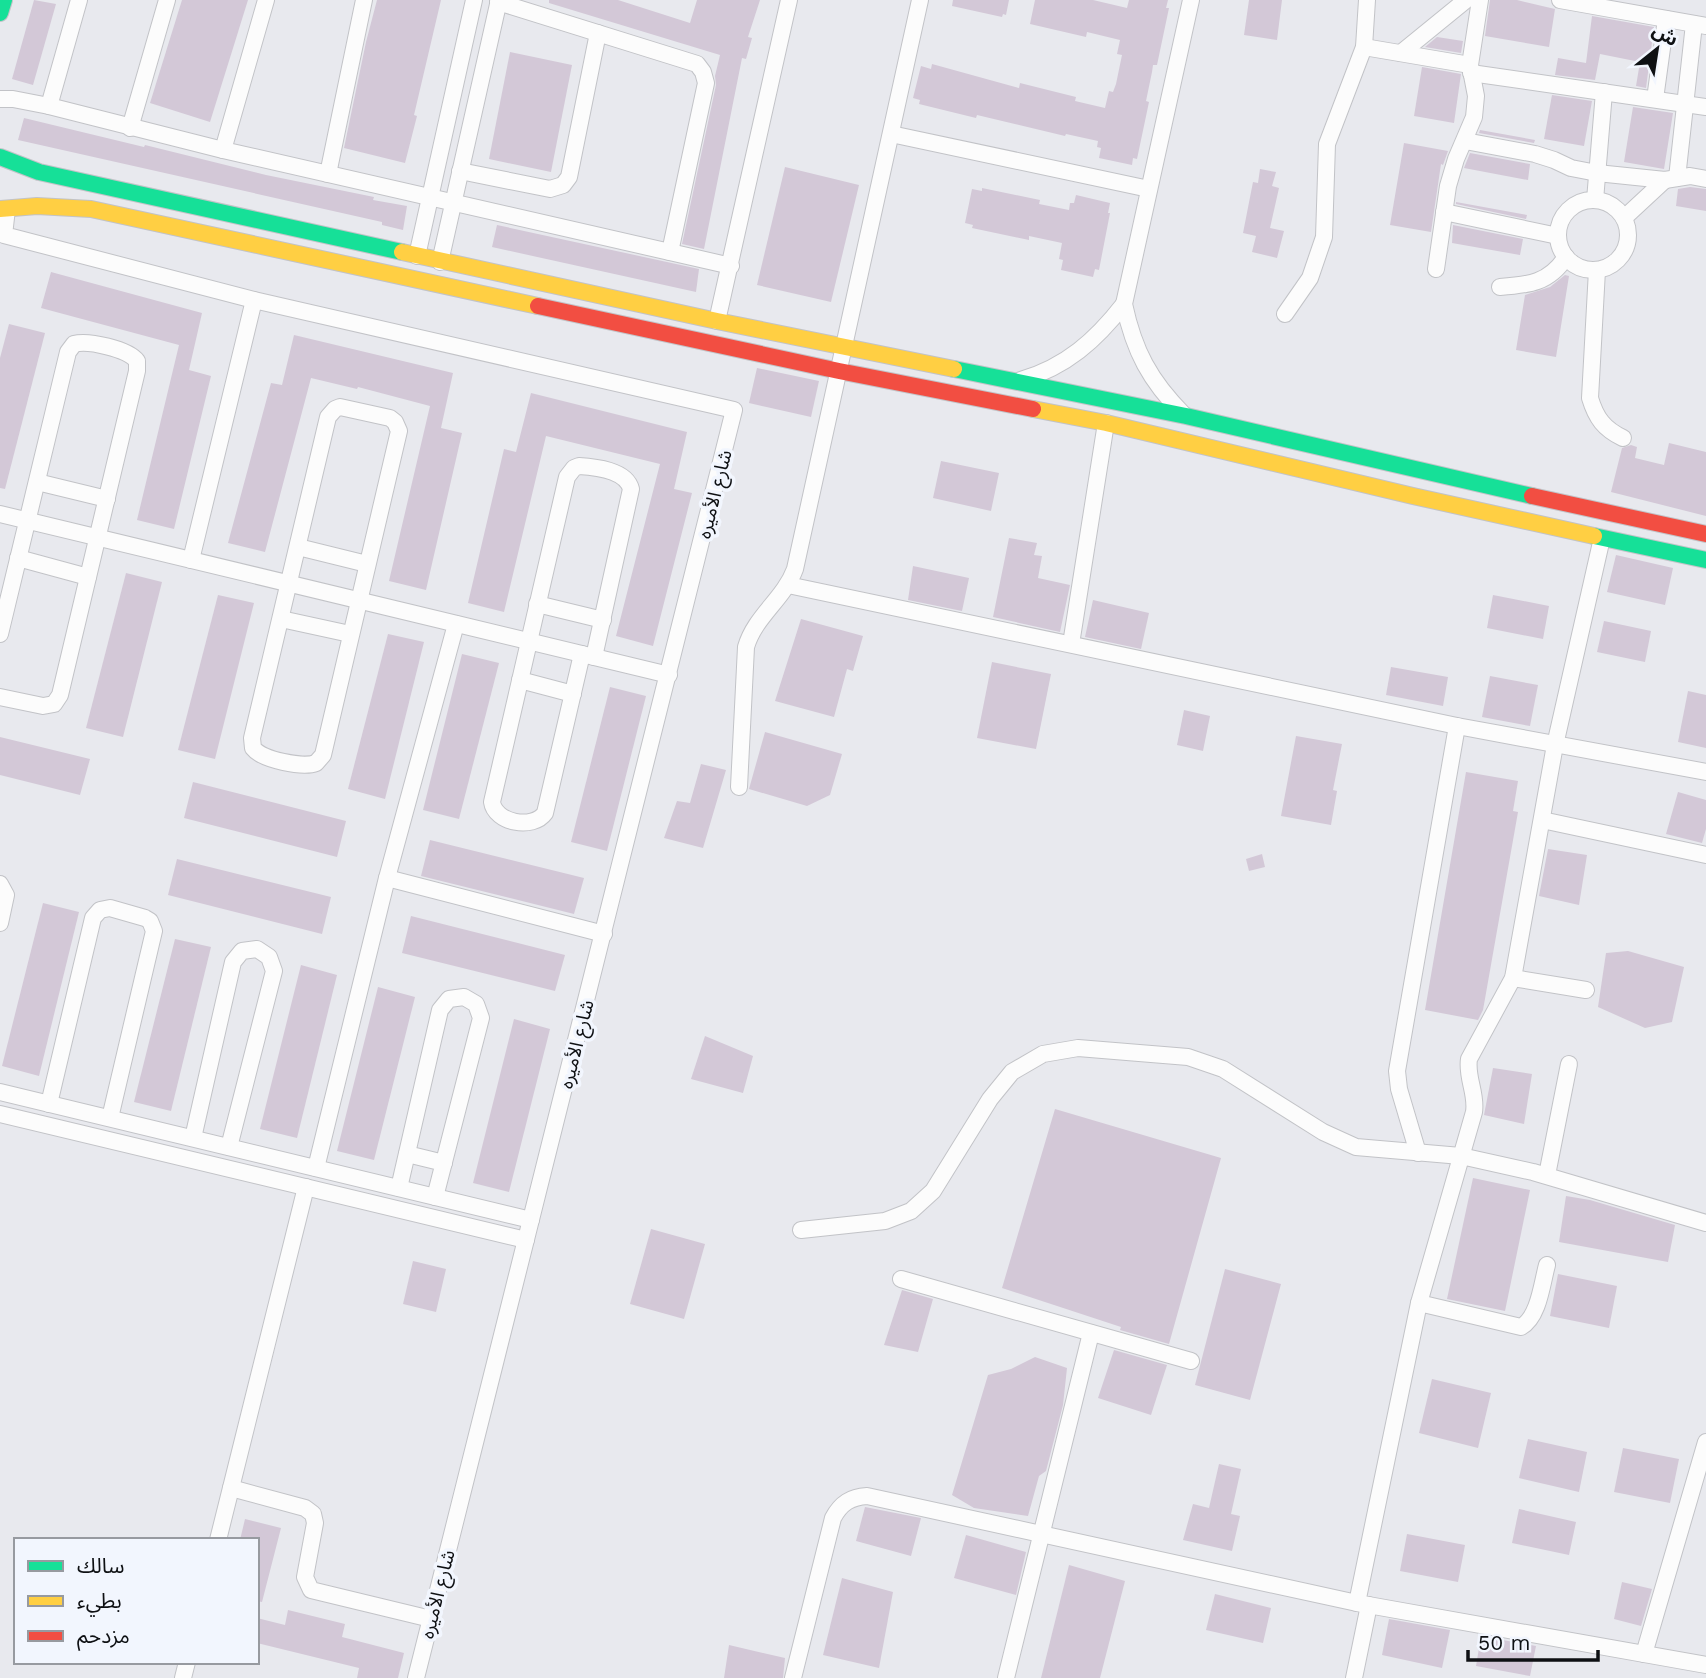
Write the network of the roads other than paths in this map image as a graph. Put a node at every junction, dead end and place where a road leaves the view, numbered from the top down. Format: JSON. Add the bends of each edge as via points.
{"nodes":[{"id":1,"x":4,"y":0,"type":"edge"},
{"id":2,"x":79,"y":0,"type":"edge"},
{"id":3,"x":167,"y":0,"type":"edge"},
{"id":4,"x":266,"y":0,"type":"edge"},
{"id":5,"x":364,"y":0,"type":"edge"},
{"id":6,"x":474,"y":0,"type":"edge"},
{"id":7,"x":789,"y":0,"type":"edge"},
{"id":8,"x":920,"y":0,"type":"edge"},
{"id":9,"x":1191,"y":0,"type":"edge"},
{"id":10,"x":1367,"y":0,"type":"edge"},
{"id":11,"x":1466,"y":0,"type":"edge"},
{"id":12,"x":1480,"y":0,"type":"edge"},
{"id":13,"x":1567,"y":0,"type":"edge"},
{"id":14,"x":499,"y":1,"type":"edge"},
{"id":15,"x":0,"y":13,"type":"edge"},
{"id":16,"x":1666,"y":19,"type":"junction"},
{"id":17,"x":1700,"y":25,"type":"edge"},
{"id":18,"x":598,"y":33,"type":"junction"},
{"id":19,"x":1364,"y":47,"type":"junction"},
{"id":20,"x":1401,"y":53,"type":"junction"},
{"id":21,"x":1471,"y":69,"type":"junction"},
{"id":22,"x":1604,"y":92,"type":"junction"},
{"id":23,"x":0,"y":99,"type":"edge"},
{"id":24,"x":1655,"y":99,"type":"junction"},
{"id":25,"x":1685,"y":104,"type":"junction"},
{"id":26,"x":49,"y":106,"type":"junction"},
{"id":27,"x":1706,"y":107,"type":"edge"},
{"id":28,"x":130,"y":128,"type":"junction"},
{"id":29,"x":891,"y":134,"type":"junction"},
{"id":30,"x":1465,"y":141,"type":"junction"},
{"id":31,"x":223,"y":150,"type":"junction"},
{"id":32,"x":0,"y":157,"type":"edge"},
{"id":33,"x":460,"y":171,"type":"junction"},
{"id":34,"x":1597,"y":173,"type":"junction"},
{"id":35,"x":328,"y":174,"type":"junction"},
{"id":36,"x":1671,"y":179,"type":"junction"},
{"id":37,"x":1706,"y":179,"type":"edge"},
{"id":38,"x":1149,"y":189,"type":"junction"},
{"id":39,"x":430,"y":197,"type":"junction"},
{"id":40,"x":1595,"y":200,"type":"junction"},
{"id":41,"x":453,"y":202,"type":"junction"},
{"id":42,"x":4,"y":209,"type":"edge"},
{"id":43,"x":1444,"y":212,"type":"junction"},
{"id":44,"x":1624,"y":218,"type":"junction"},
{"id":45,"x":1558,"y":236,"type":"junction"},
{"id":46,"x":2,"y":243,"type":"edge"},
{"id":47,"x":670,"y":252,"type":"junction"},
{"id":48,"x":417,"y":256,"type":"junction"},
{"id":49,"x":1566,"y":257,"type":"junction"},
{"id":50,"x":440,"y":262,"type":"junction"},
{"id":51,"x":731,"y":266,"type":"junction"},
{"id":52,"x":1436,"y":270,"type":"dead end"},
{"id":53,"x":1597,"y":270,"type":"junction"},
{"id":54,"x":1500,"y":287,"type":"dead end"},
{"id":55,"x":254,"y":300,"type":"junction"},
{"id":56,"x":1124,"y":304,"type":"junction"},
{"id":57,"x":1285,"y":314,"type":"dead end"},
{"id":58,"x":718,"y":321,"type":"junction"},
{"id":59,"x":844,"y":347,"type":"junction"},
{"id":60,"x":839,"y":371,"type":"junction"},
{"id":61,"x":1015,"y":382,"type":"junction"},
{"id":62,"x":1186,"y":416,"type":"junction"},
{"id":63,"x":1106,"y":423,"type":"junction"},
{"id":64,"x":1623,"y":438,"type":"dead end"},
{"id":65,"x":1418,"y":471,"type":"junction"},
{"id":66,"x":37,"y":482,"type":"junction"},
{"id":67,"x":1413,"y":496,"type":"junction"},
{"id":68,"x":107,"y":499,"type":"junction"},
{"id":69,"x":0,"y":514,"type":"edge"},
{"id":70,"x":27,"y":520,"type":"junction"},
{"id":71,"x":1706,"y":534,"type":"edge"},
{"id":72,"x":97,"y":537,"type":"junction"},
{"id":73,"x":1602,"y":538,"type":"junction"},
{"id":74,"x":298,"y":547,"type":"junction"},
{"id":75,"x":18,"y":558,"type":"junction"},
{"id":76,"x":191,"y":560,"type":"junction"},
{"id":77,"x":1706,"y":560,"type":"edge"},
{"id":78,"x":367,"y":564,"type":"junction"},
{"id":79,"x":88,"y":577,"type":"junction"},
{"id":80,"x":290,"y":584,"type":"junction"},
{"id":81,"x":788,"y":585,"type":"junction"},
{"id":82,"x":358,"y":601,"type":"junction"},
{"id":83,"x":537,"y":604,"type":"junction"},
{"id":84,"x":281,"y":619,"type":"junction"},
{"id":85,"x":603,"y":620,"type":"junction"},
{"id":86,"x":456,"y":624,"type":"junction"},
{"id":87,"x":0,"y":634,"type":"edge"},
{"id":88,"x":350,"y":634,"type":"junction"},
{"id":89,"x":530,"y":641,"type":"junction"},
{"id":90,"x":1071,"y":645,"type":"junction"},
{"id":91,"x":588,"y":655,"type":"junction"},
{"id":92,"x":669,"y":675,"type":"junction"},
{"id":93,"x":520,"y":680,"type":"junction"},
{"id":94,"x":573,"y":694,"type":"junction"},
{"id":95,"x":0,"y":697,"type":"edge"},
{"id":96,"x":1457,"y":726,"type":"junction"},
{"id":97,"x":1555,"y":745,"type":"junction"},
{"id":98,"x":1706,"y":772,"type":"edge"},
{"id":99,"x":739,"y":787,"type":"dead end"},
{"id":100,"x":1542,"y":820,"type":"junction"},
{"id":101,"x":1706,"y":855,"type":"edge"},
{"id":102,"x":387,"y":878,"type":"junction"},
{"id":103,"x":0,"y":884,"type":"edge"},
{"id":104,"x":0,"y":923,"type":"edge"},
{"id":105,"x":604,"y":934,"type":"junction"},
{"id":106,"x":1513,"y":978,"type":"junction"},
{"id":107,"x":1586,"y":990,"type":"dead end"},
{"id":108,"x":1569,"y":1064,"type":"dead end"},
{"id":109,"x":0,"y":1092,"type":"edge"},
{"id":110,"x":48,"y":1104,"type":"junction"},
{"id":111,"x":0,"y":1114,"type":"edge"},
{"id":112,"x":110,"y":1118,"type":"junction"},
{"id":113,"x":193,"y":1138,"type":"junction"},
{"id":114,"x":229,"y":1147,"type":"junction"},
{"id":115,"x":1418,"y":1153,"type":"junction"},
{"id":116,"x":407,"y":1154,"type":"junction"},
{"id":117,"x":1461,"y":1156,"type":"junction"},
{"id":118,"x":286,"y":1161,"type":"junction"},
{"id":119,"x":444,"y":1163,"type":"junction"},
{"id":120,"x":323,"y":1170,"type":"junction"},
{"id":121,"x":1547,"y":1175,"type":"junction"},
{"id":122,"x":281,"y":1181,"type":"junction"},
{"id":123,"x":306,"y":1187,"type":"junction"},
{"id":124,"x":400,"y":1188,"type":"junction"},
{"id":125,"x":325,"y":1192,"type":"junction"},
{"id":126,"x":435,"y":1197,"type":"junction"},
{"id":127,"x":531,"y":1220,"type":"junction"},
{"id":128,"x":1706,"y":1223,"type":"edge"},
{"id":129,"x":801,"y":1230,"type":"dead end"},
{"id":130,"x":526,"y":1240,"type":"junction"},
{"id":131,"x":1547,"y":1265,"type":"dead end"},
{"id":132,"x":901,"y":1279,"type":"dead end"},
{"id":133,"x":1419,"y":1303,"type":"junction"},
{"id":134,"x":1091,"y":1333,"type":"junction"},
{"id":135,"x":1191,"y":1362,"type":"dead end"},
{"id":136,"x":1706,"y":1442,"type":"edge"},
{"id":137,"x":231,"y":1488,"type":"junction"},
{"id":138,"x":1042,"y":1534,"type":"junction"},
{"id":139,"x":218,"y":1538,"type":"edge"},
{"id":140,"x":1363,"y":1604,"type":"junction"},
{"id":141,"x":431,"y":1619,"type":"junction"},
{"id":142,"x":1644,"y":1654,"type":"junction"},
{"id":143,"x":1706,"y":1665,"type":"edge"},
{"id":144,"x":416,"y":1678,"type":"edge"},
{"id":145,"x":793,"y":1678,"type":"edge"},
{"id":146,"x":1006,"y":1678,"type":"edge"},
{"id":147,"x":1354,"y":1678,"type":"edge"}],
"edges":[{"from":1,"to":15,"type":"street"},
{"from":2,"to":26,"type":"street"},
{"from":3,"to":28,"type":"street"},
{"from":4,"to":31,"type":"street"},
{"from":5,"to":35,"type":"street"},
{"from":6,"to":39,"type":"street"},
{"from":7,"to":51,"type":"street"},
{"from":8,"to":29,"type":"street"},
{"from":9,"to":38,"type":"street"},
{"from":10,"to":19,"type":"street"},
{"from":11,"to":20,"type":"street"},
{"from":12,"to":21,"type":"street"},
{"from":13,"to":16,"type":"street"},
{"from":14,"to":18,"type":"street"},
{"from":14,"to":33,"type":"street"},
{"from":16,"to":17,"type":"street"},
{"from":16,"to":24,"type":"street"},
{"from":17,"to":25,"type":"street"},
{"from":18,"to":33,"type":"street","via":[[564,185],[550,189]]},
{"from":18,"to":47,"type":"street","via":[[697,65],[703,72],[706,83]]},
{"from":19,"to":20,"type":"street"},
{"from":19,"to":57,"type":"street","via":[[1328,144],[1324,237],[1310,278]]},
{"from":20,"to":21,"type":"street"},
{"from":21,"to":22,"type":"street"},
{"from":21,"to":30,"type":"street","via":[[1476,96]]},
{"from":22,"to":24,"type":"street"},
{"from":22,"to":34,"type":"street"},
{"from":23,"to":26,"type":"street"},
{"from":24,"to":25,"type":"street"},
{"from":25,"to":27,"type":"street"},
{"from":25,"to":36,"type":"street"},
{"from":26,"to":28,"type":"street"},
{"from":28,"to":31,"type":"street"},
{"from":29,"to":38,"type":"street"},
{"from":29,"to":59,"type":"street"},
{"from":30,"to":34,"type":"street","via":[[1535,154]]},
{"from":30,"to":43,"type":"street","via":[[1456,159]]},
{"from":31,"to":35,"type":"street"},
{"from":32,"to":48,"type":"street","via":[[39,172]]},
{"from":33,"to":41,"type":"street"},
{"from":34,"to":36,"type":"street"},
{"from":34,"to":40,"type":"street"},
{"from":35,"to":39,"type":"street"},
{"from":36,"to":37,"type":"street"},
{"from":36,"to":44,"type":"street"},
{"from":38,"to":56,"type":"street"},
{"from":39,"to":41,"type":"street"},
{"from":39,"to":48,"type":"street"},
{"from":40,"to":44,"type":"street"},
{"from":40,"to":45,"type":"street","via":[[1573,206],[1559,224]]},
{"from":41,"to":47,"type":"street"},
{"from":41,"to":50,"type":"street"},
{"from":42,"to":46,"type":"street"},
{"from":42,"to":60,"type":"street","via":[[91,209]]},
{"from":43,"to":45,"type":"street"},
{"from":43,"to":52,"type":"street"},
{"from":44,"to":53,"type":"street","via":[[1628,241],[1624,252],[1608,267]]},
{"from":45,"to":49,"type":"street"},
{"from":46,"to":55,"type":"street"},
{"from":47,"to":51,"type":"street"},
{"from":48,"to":50,"type":"street"},
{"from":49,"to":53,"type":"street","via":[[1585,270]]},
{"from":49,"to":54,"type":"street","via":[[1558,269],[1536,284]]},
{"from":50,"to":58,"type":"street"},
{"from":51,"to":58,"type":"street"},
{"from":53,"to":64,"type":"street","via":[[1590,398],[1601,423]]},
{"from":55,"to":76,"type":"street"},
{"from":55,"to":92,"type":"street","name":"شارع الأميره","via":[[734,410]]},
{"from":56,"to":61,"type":"street","via":[[1104,330],[1073,357],[1043,374]]},
{"from":56,"to":62,"type":"street","via":[[1145,366],[1163,394]]},
{"from":58,"to":59,"type":"street"},
{"from":59,"to":60,"type":"street"},
{"from":59,"to":61,"type":"street"},
{"from":60,"to":63,"type":"street"},
{"from":60,"to":81,"type":"street"},
{"from":61,"to":62,"type":"street"},
{"from":62,"to":65,"type":"street"},
{"from":63,"to":67,"type":"street"},
{"from":63,"to":90,"type":"street"},
{"from":65,"to":67,"type":"street"},
{"from":65,"to":71,"type":"street"},
{"from":66,"to":68,"type":"street"},
{"from":66,"to":68,"type":"street","via":[[70,347],[85,342],[124,351],[134,356],[138,366]]},
{"from":66,"to":70,"type":"street"},
{"from":67,"to":73,"type":"street"},
{"from":68,"to":72,"type":"street"},
{"from":69,"to":70,"type":"street"},
{"from":70,"to":72,"type":"street"},
{"from":70,"to":75,"type":"street"},
{"from":72,"to":76,"type":"street"},
{"from":72,"to":79,"type":"street"},
{"from":73,"to":77,"type":"street"},
{"from":73,"to":97,"type":"street"},
{"from":74,"to":78,"type":"street"},
{"from":74,"to":78,"type":"street","via":[[331,412],[346,407],[385,417],[395,422],[399,431]]},
{"from":74,"to":80,"type":"street"},
{"from":75,"to":79,"type":"street"},
{"from":75,"to":87,"type":"street"},
{"from":76,"to":80,"type":"street"},
{"from":78,"to":82,"type":"street"},
{"from":79,"to":95,"type":"street","via":[[58,700],[43,706]]},
{"from":80,"to":82,"type":"street"},
{"from":80,"to":84,"type":"street"},
{"from":81,"to":90,"type":"street"},
{"from":81,"to":99,"type":"street","via":[[759,619],[746,647]]},
{"from":82,"to":86,"type":"street"},
{"from":82,"to":88,"type":"street"},
{"from":83,"to":85,"type":"street"},
{"from":83,"to":85,"type":"street","via":[[570,472],[584,467],[622,475],[630,494]]},
{"from":83,"to":89,"type":"street"},
{"from":84,"to":88,"type":"street"},
{"from":84,"to":88,"type":"street","via":[[252,738],[253,748],[261,756],[306,765],[320,759]]},
{"from":85,"to":91,"type":"street"},
{"from":86,"to":89,"type":"street"},
{"from":86,"to":102,"type":"street"},
{"from":89,"to":91,"type":"street"},
{"from":89,"to":93,"type":"street"},
{"from":90,"to":96,"type":"street"},
{"from":91,"to":92,"type":"street"},
{"from":91,"to":94,"type":"street"},
{"from":92,"to":105,"type":"street","name":"شارع الأميره"},
{"from":93,"to":94,"type":"street"},
{"from":93,"to":94,"type":"street","via":[[492,802],[502,817],[530,823],[545,813]]},
{"from":96,"to":97,"type":"street"},
{"from":96,"to":115,"type":"street","via":[[1397,1071]]},
{"from":97,"to":98,"type":"street"},
{"from":97,"to":100,"type":"street"},
{"from":100,"to":101,"type":"street"},
{"from":100,"to":106,"type":"street"},
{"from":102,"to":105,"type":"street"},
{"from":102,"to":120,"type":"street"},
{"from":103,"to":104,"type":"street","via":[[6,895]]},
{"from":105,"to":127,"type":"street","name":"شارع الأميره"},
{"from":106,"to":107,"type":"street"},
{"from":106,"to":117,"type":"street","via":[[1471,1054],[1468,1065],[1475,1105]]},
{"from":108,"to":121,"type":"street"},
{"from":109,"to":110,"type":"street"},
{"from":110,"to":112,"type":"street"},
{"from":110,"to":112,"type":"street","via":[[93,918],[110,908],[145,918],[154,931]]},
{"from":111,"to":122,"type":"street"},
{"from":112,"to":113,"type":"street"},
{"from":113,"to":114,"type":"street"},
{"from":113,"to":114,"type":"street","via":[[233,962],[242,951],[257,949],[269,957],[274,971]]},
{"from":114,"to":118,"type":"street"},
{"from":115,"to":117,"type":"street"},
{"from":115,"to":129,"type":"street","via":[[1344,1143],[1206,1062],[1170,1055],[1060,1050],[1027,1062],[1000,1085],[933,1191],[911,1211],[885,1221]]},
{"from":116,"to":119,"type":"street"},
{"from":116,"to":119,"type":"street","via":[[440,1010],[449,999],[464,997],[476,1004],[481,1018]]},
{"from":116,"to":124,"type":"street"},
{"from":117,"to":121,"type":"street"},
{"from":117,"to":133,"type":"street"},
{"from":118,"to":120,"type":"street"},
{"from":118,"to":122,"type":"street"},
{"from":119,"to":126,"type":"street"},
{"from":120,"to":124,"type":"street"},
{"from":120,"to":125,"type":"street"},
{"from":121,"to":128,"type":"street"},
{"from":122,"to":123,"type":"street"},
{"from":123,"to":125,"type":"street"},
{"from":123,"to":137,"type":"street"},
{"from":124,"to":126,"type":"street"},
{"from":125,"to":130,"type":"street"},
{"from":126,"to":127,"type":"street"},
{"from":127,"to":130,"type":"street","name":"شارع الأميره"},
{"from":130,"to":141,"type":"street","name":"شارع الأميره"},
{"from":131,"to":133,"type":"street","via":[[1533,1314],[1521,1326]]},
{"from":132,"to":134,"type":"street"},
{"from":133,"to":140,"type":"street"},
{"from":134,"to":135,"type":"street"},
{"from":134,"to":138,"type":"street"},
{"from":136,"to":142,"type":"street"},
{"from":137,"to":139,"type":"street"},
{"from":137,"to":141,"type":"street","via":[[313,1514],[305,1577],[311,1590]]},
{"from":138,"to":140,"type":"street"},
{"from":138,"to":145,"type":"street","via":[[867,1496],[846,1501],[833,1518]]},
{"from":138,"to":146,"type":"street"},
{"from":140,"to":142,"type":"street"},
{"from":140,"to":147,"type":"street"},
{"from":141,"to":144,"type":"street","name":"شارع الأميره"},
{"from":142,"to":143,"type":"street"}]}
